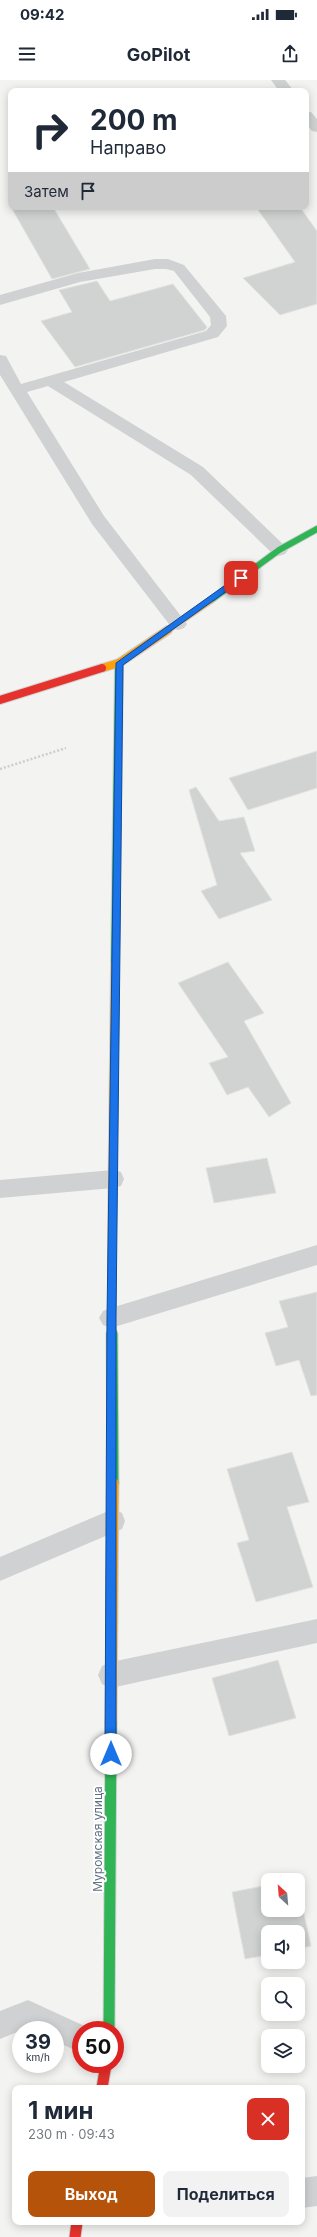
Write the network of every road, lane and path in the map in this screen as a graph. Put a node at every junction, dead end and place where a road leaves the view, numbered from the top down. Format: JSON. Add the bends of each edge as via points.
{"nodes":[{"id":1,"x":278,"y":80,"type":"edge"},
{"id":2,"x":285,"y":88,"type":"edge"},
{"id":3,"x":309,"y":119,"type":"edge"},
{"id":4,"x":317,"y":128,"type":"edge"},
{"id":5,"x":0,"y":300,"type":"edge"},
{"id":6,"x":0,"y":360,"type":"edge"},
{"id":7,"x":51,"y":380,"type":"junction"},
{"id":8,"x":10,"y":386,"type":"edge"},
{"id":9,"x":317,"y":529,"type":"edge"},
{"id":10,"x":279,"y":550,"type":"junction"},
{"id":11,"x":178,"y":624,"type":"junction"},
{"id":12,"x":119,"y":663,"type":"junction"},
{"id":13,"x":0,"y":700,"type":"edge"},
{"id":14,"x":66,"y":748,"type":"dead end"},
{"id":15,"x":0,"y":769,"type":"edge"},
{"id":16,"x":113,"y":1179,"type":"junction"},
{"id":17,"x":0,"y":1189,"type":"edge"},
{"id":18,"x":317,"y":1256,"type":"edge"},
{"id":19,"x":111,"y":1318,"type":"junction"},
{"id":20,"x":113,"y":1522,"type":"junction"},
{"id":21,"x":0,"y":1569,"type":"edge"},
{"id":22,"x":317,"y":1631,"type":"edge"},
{"id":23,"x":111,"y":1675,"type":"junction"},
{"id":24,"x":108,"y":2021,"type":"edge"},
{"id":25,"x":0,"y":2025,"type":"edge"},
{"id":26,"x":72,"y":2035,"type":"edge"},
{"id":27,"x":104,"y":2073,"type":"edge"},
{"id":28,"x":102,"y":2085,"type":"edge"},
{"id":29,"x":317,"y":2191,"type":"edge"},
{"id":30,"x":305,"y":2193,"type":"edge"},
{"id":31,"x":77,"y":2225,"type":"edge"},
{"id":32,"x":75,"y":2237,"type":"edge"}],
"edges":[{"from":1,"to":2,"type":"street"},
{"from":3,"to":4,"type":"street"},
{"from":5,"to":7,"type":"street","via":[[78,278],[168,264],[179,268],[218,316],[220,326],[212,334]]},
{"from":6,"to":8,"type":"street"},
{"from":7,"to":8,"type":"street"},
{"from":7,"to":10,"type":"street","via":[[197,472]]},
{"from":8,"to":11,"type":"street","via":[[98,520]]},
{"from":9,"to":10,"type":"main road"},
{"from":10,"to":11,"type":"main road"},
{"from":11,"to":12,"type":"main road"},
{"from":12,"to":13,"type":"main road"},
{"from":12,"to":16,"type":"main road","name":"Муромская улица"},
{"from":14,"to":15,"type":"path"},
{"from":16,"to":17,"type":"street"},
{"from":16,"to":19,"type":"main road","name":"Муромская улица"},
{"from":18,"to":19,"type":"street"},
{"from":19,"to":20,"type":"main road","name":"Муромская улица"},
{"from":20,"to":21,"type":"street"},
{"from":20,"to":23,"type":"main road","name":"Муромская улица"},
{"from":22,"to":23,"type":"street"},
{"from":23,"to":24,"type":"main road","name":"Муромская улица"},
{"from":25,"to":26,"type":"street","via":[[28,2014]]},
{"from":27,"to":28,"type":"main road"},
{"from":29,"to":30,"type":"street"},
{"from":31,"to":32,"type":"main road"}]}
